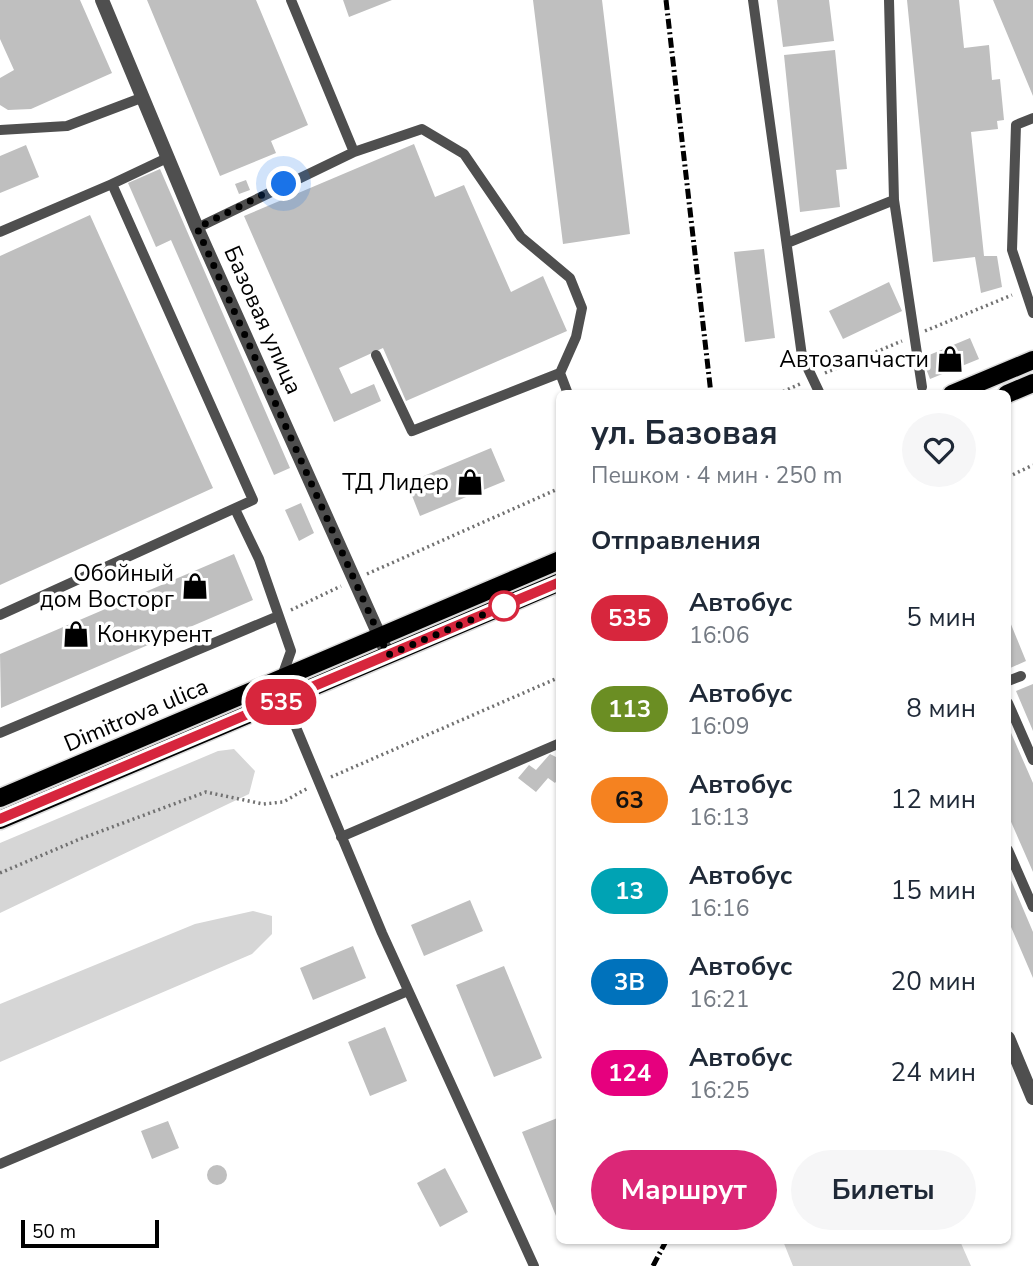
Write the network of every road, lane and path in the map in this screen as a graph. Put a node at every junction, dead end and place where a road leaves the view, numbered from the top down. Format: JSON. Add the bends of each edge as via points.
{"nodes":[{"id":1,"x":102,"y":0,"type":"edge"},
{"id":2,"x":291,"y":0,"type":"edge"},
{"id":3,"x":754,"y":0,"type":"edge"},
{"id":4,"x":889,"y":0,"type":"edge"},
{"id":5,"x":141,"y":98,"type":"junction"},
{"id":6,"x":1033,"y":118,"type":"edge"},
{"id":7,"x":0,"y":130,"type":"edge"},
{"id":8,"x":354,"y":152,"type":"junction"},
{"id":9,"x":167,"y":158,"type":"junction"},
{"id":10,"x":112,"y":184,"type":"junction"},
{"id":11,"x":894,"y":200,"type":"junction"},
{"id":12,"x":197,"y":228,"type":"junction"},
{"id":13,"x":0,"y":232,"type":"edge"},
{"id":14,"x":787,"y":243,"type":"junction"},
{"id":15,"x":1033,"y":313,"type":"edge"},
{"id":16,"x":376,"y":355,"type":"dead end"},
{"id":17,"x":1033,"y":360,"type":"edge"},
{"id":18,"x":560,"y":373,"type":"junction"},
{"id":19,"x":1033,"y":383,"type":"edge"},
{"id":20,"x":922,"y":387,"type":"dead end"},
{"id":21,"x":566,"y":390,"type":"edge"},
{"id":22,"x":818,"y":390,"type":"edge"},
{"id":23,"x":962,"y":390,"type":"edge"},
{"id":24,"x":1011,"y":392,"type":"edge"},
{"id":25,"x":1033,"y":465,"type":"edge"},
{"id":26,"x":1011,"y":476,"type":"edge"},
{"id":27,"x":556,"y":490,"type":"edge"},
{"id":28,"x":235,"y":509,"type":"junction"},
{"id":29,"x":556,"y":562,"type":"edge"},
{"id":30,"x":354,"y":580,"type":"junction"},
{"id":31,"x":556,"y":584,"type":"edge"},
{"id":32,"x":0,"y":615,"type":"edge"},
{"id":33,"x":278,"y":616,"type":"junction"},
{"id":34,"x":380,"y":638,"type":"junction"},
{"id":35,"x":388,"y":655,"type":"junction"},
{"id":36,"x":1021,"y":676,"type":"dead end"},
{"id":37,"x":556,"y":679,"type":"edge"},
{"id":38,"x":1011,"y":680,"type":"edge"},
{"id":39,"x":280,"y":682,"type":"junction"},
{"id":40,"x":285,"y":701,"type":"junction"},
{"id":41,"x":1011,"y":710,"type":"edge"},
{"id":42,"x":0,"y":733,"type":"edge"},
{"id":43,"x":556,"y":745,"type":"edge"},
{"id":44,"x":1033,"y":760,"type":"edge"},
{"id":45,"x":317,"y":782,"type":"junction"},
{"id":46,"x":0,"y":798,"type":"edge"},
{"id":47,"x":0,"y":820,"type":"edge"},
{"id":48,"x":341,"y":837,"type":"junction"},
{"id":49,"x":1011,"y":857,"type":"edge"},
{"id":50,"x":0,"y":873,"type":"edge"},
{"id":51,"x":1033,"y":907,"type":"edge"},
{"id":52,"x":408,"y":991,"type":"junction"},
{"id":53,"x":1011,"y":1045,"type":"edge"},
{"id":54,"x":1033,"y":1098,"type":"edge"},
{"id":55,"x":0,"y":1164,"type":"edge"},
{"id":56,"x":534,"y":1266,"type":"edge"}],
"edges":[{"from":1,"to":5,"type":"street","name":"Базовая улица"},
{"from":2,"to":8,"type":"lane"},
{"from":3,"to":14,"type":"lane"},
{"from":4,"to":11,"type":"lane"},
{"from":5,"to":7,"type":"lane","via":[[67,126]]},
{"from":5,"to":9,"type":"street","name":"Базовая улица"},
{"from":6,"to":15,"type":"lane","via":[[1016,125],[1012,250]]},
{"from":8,"to":12,"type":"lane"},
{"from":8,"to":18,"type":"lane","via":[[422,129],[464,154],[521,237],[570,278],[582,308],[576,337]]},
{"from":9,"to":10,"type":"lane"},
{"from":9,"to":12,"type":"street","name":"Базовая улица"},
{"from":10,"to":13,"type":"lane"},
{"from":10,"to":28,"type":"lane","via":[[253,500]]},
{"from":11,"to":14,"type":"lane"},
{"from":11,"to":20,"type":"lane"},
{"from":12,"to":30,"type":"street","name":"Базовая улица"},
{"from":14,"to":22,"type":"lane","via":[[802,356]]},
{"from":16,"to":18,"type":"lane","via":[[412,431]]},
{"from":17,"to":23,"type":"main road"},
{"from":18,"to":21,"type":"lane"},
{"from":19,"to":24,"type":"main road"},
{"from":25,"to":26,"type":"path"},
{"from":27,"to":30,"type":"path"},
{"from":28,"to":32,"type":"lane"},
{"from":28,"to":33,"type":"lane","via":[[259,559]]},
{"from":29,"to":34,"type":"main road","name":"Dimitrova ulica"},
{"from":30,"to":33,"type":"path"},
{"from":30,"to":34,"type":"street","name":"Базовая улица"},
{"from":31,"to":35,"type":"main road","name":"Dimitrova ulica"},
{"from":33,"to":39,"type":"lane","via":[[291,651]]},
{"from":33,"to":42,"type":"lane"},
{"from":34,"to":35,"type":"street","name":"Базовая улица"},
{"from":34,"to":39,"type":"main road","name":"Dimitrova ulica"},
{"from":35,"to":40,"type":"main road","name":"Dimitrova ulica"},
{"from":36,"to":38,"type":"lane"},
{"from":37,"to":45,"type":"path"},
{"from":39,"to":40,"type":"lane"},
{"from":39,"to":46,"type":"main road","name":"Dimitrova ulica"},
{"from":40,"to":45,"type":"lane"},
{"from":40,"to":47,"type":"main road","name":"Dimitrova ulica"},
{"from":41,"to":44,"type":"lane"},
{"from":43,"to":48,"type":"lane"},
{"from":45,"to":48,"type":"lane"},
{"from":45,"to":50,"type":"path","via":[[283,802],[263,804],[206,792]]},
{"from":48,"to":52,"type":"lane"},
{"from":49,"to":51,"type":"lane"},
{"from":52,"to":55,"type":"lane"},
{"from":52,"to":56,"type":"lane"},
{"from":53,"to":54,"type":"street"}]}
